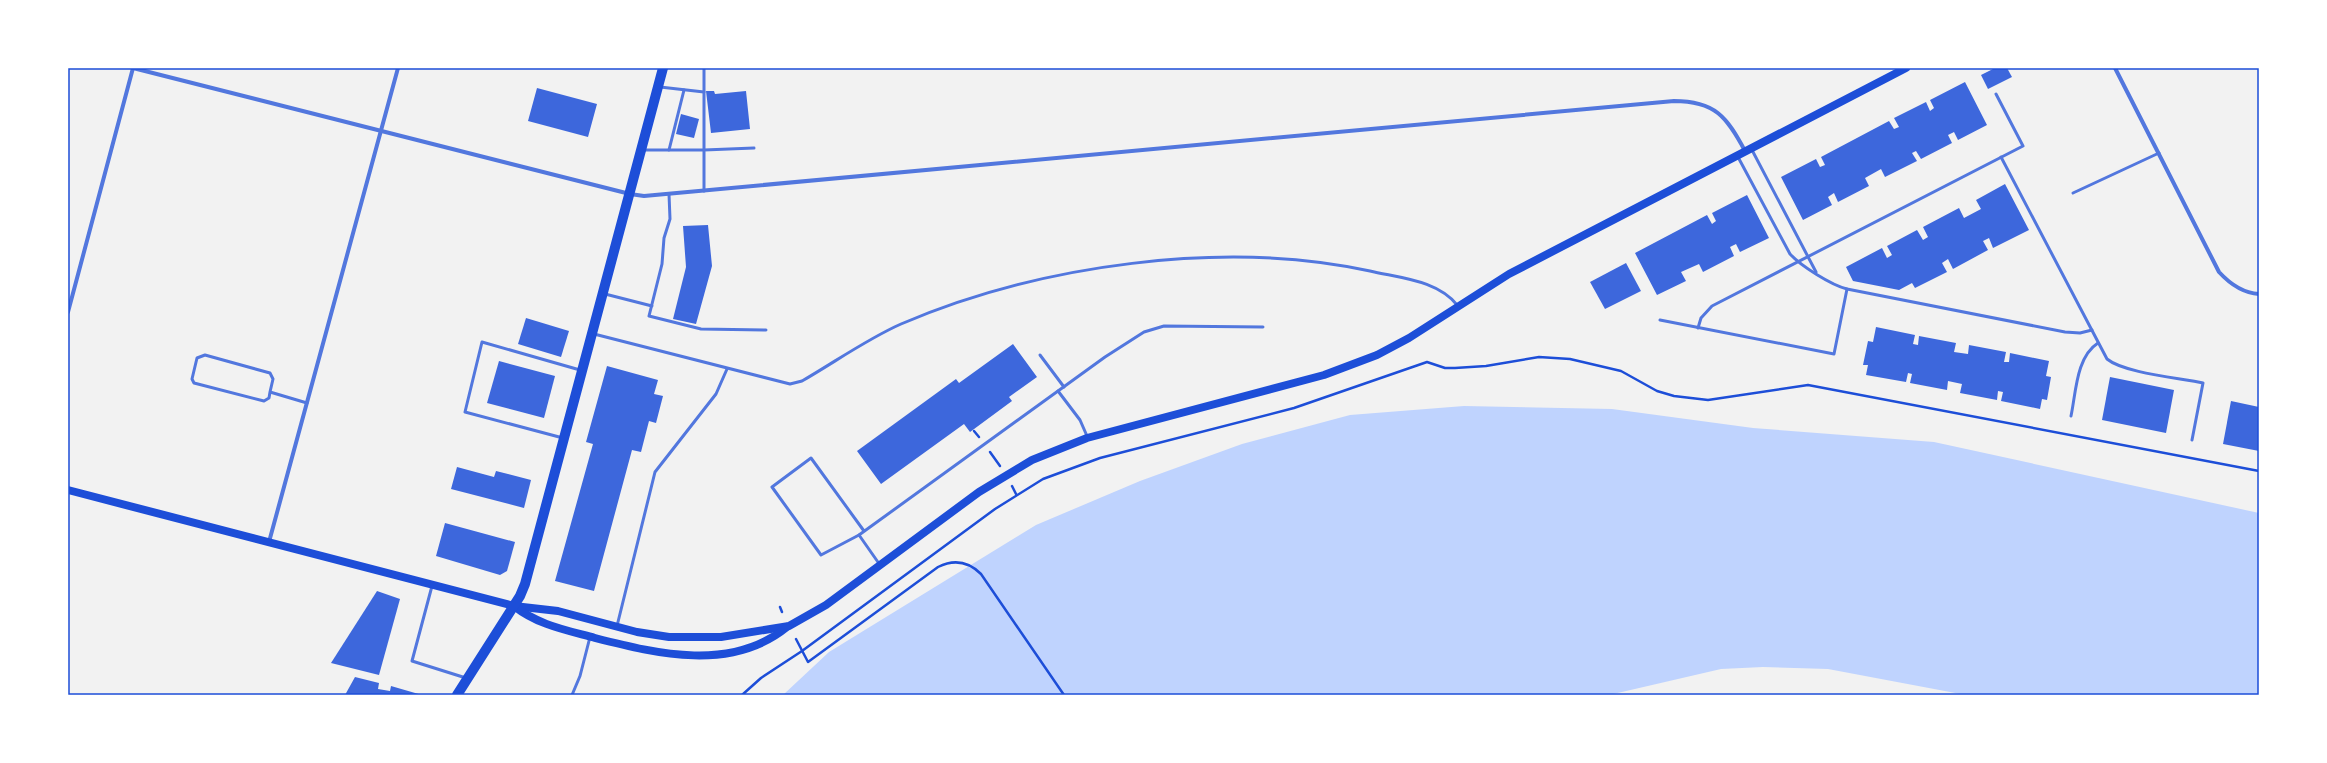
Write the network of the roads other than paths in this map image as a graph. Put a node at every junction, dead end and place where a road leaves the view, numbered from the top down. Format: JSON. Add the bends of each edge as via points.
{"nodes":[{"id":1,"x":133,"y":68,"type":"edge"},
{"id":2,"x":398,"y":68,"type":"edge"},
{"id":3,"x":663,"y":68,"type":"edge"},
{"id":4,"x":704,"y":68,"type":"edge"},
{"id":5,"x":1906,"y":68,"type":"edge"},
{"id":6,"x":2115,"y":68,"type":"edge"},
{"id":7,"x":658,"y":87,"type":"junction"},
{"id":8,"x":684,"y":90,"type":"junction"},
{"id":9,"x":704,"y":92,"type":"junction"},
{"id":10,"x":1996,"y":94,"type":"dead end"},
{"id":11,"x":382,"y":131,"type":"junction"},
{"id":12,"x":754,"y":148,"type":"dead end"},
{"id":13,"x":641,"y":150,"type":"junction"},
{"id":14,"x":669,"y":150,"type":"junction"},
{"id":15,"x":704,"y":150,"type":"junction"},
{"id":16,"x":1748,"y":150,"type":"junction"},
{"id":17,"x":2159,"y":154,"type":"junction"},
{"id":18,"x":1737,"y":155,"type":"junction"},
{"id":19,"x":2001,"y":157,"type":"junction"},
{"id":20,"x":704,"y":191,"type":"junction"},
{"id":21,"x":2073,"y":193,"type":"dead end"},
{"id":22,"x":630,"y":194,"type":"junction"},
{"id":23,"x":669,"y":194,"type":"junction"},
{"id":24,"x":1808,"y":257,"type":"junction"},
{"id":25,"x":1798,"y":262,"type":"junction"},
{"id":26,"x":1816,"y":272,"type":"junction"},
{"id":27,"x":1847,"y":289,"type":"junction"},
{"id":28,"x":603,"y":294,"type":"junction"},
{"id":29,"x":2259,"y":294,"type":"edge"},
{"id":30,"x":652,"y":306,"type":"junction"},
{"id":31,"x":1458,"y":306,"type":"junction"},
{"id":32,"x":68,"y":312,"type":"edge"},
{"id":33,"x":1660,"y":320,"type":"dead end"},
{"id":34,"x":1264,"y":327,"type":"dead end"},
{"id":35,"x":1698,"y":328,"type":"junction"},
{"id":36,"x":766,"y":330,"type":"dead end"},
{"id":37,"x":2092,"y":330,"type":"junction"},
{"id":38,"x":592,"y":333,"type":"junction"},
{"id":39,"x":2098,"y":343,"type":"junction"},
{"id":40,"x":1040,"y":355,"type":"dead end"},
{"id":41,"x":727,"y":369,"type":"junction"},
{"id":42,"x":583,"y":370,"type":"junction"},
{"id":43,"x":1064,"y":387,"type":"junction"},
{"id":44,"x":1058,"y":391,"type":"junction"},
{"id":45,"x":270,"y":392,"type":"junction"},
{"id":46,"x":307,"y":403,"type":"junction"},
{"id":47,"x":2072,"y":416,"type":"dead end"},
{"id":48,"x":1088,"y":438,"type":"junction"},
{"id":49,"x":564,"y":439,"type":"junction"},
{"id":50,"x":2192,"y":440,"type":"dead end"},
{"id":51,"x":68,"y":490,"type":"edge"},
{"id":52,"x":864,"y":531,"type":"junction"},
{"id":53,"x":859,"y":535,"type":"junction"},
{"id":54,"x":269,"y":542,"type":"junction"},
{"id":55,"x":880,"y":565,"type":"junction"},
{"id":56,"x":432,"y":584,"type":"junction"},
{"id":57,"x":514,"y":606,"type":"junction"},
{"id":58,"x":617,"y":626,"type":"junction"},
{"id":59,"x":789,"y":626,"type":"junction"},
{"id":60,"x":590,"y":637,"type":"junction"},
{"id":61,"x":468,"y":679,"type":"junction"},
{"id":62,"x":457,"y":695,"type":"edge"},
{"id":63,"x":573,"y":695,"type":"edge"}],
"edges":[{"from":1,"to":11,"type":"street"},
{"from":1,"to":32,"type":"street"},
{"from":2,"to":11,"type":"street"},
{"from":3,"to":7,"type":"main road"},
{"from":4,"to":9,"type":"lane"},
{"from":5,"to":16,"type":"main road"},
{"from":6,"to":17,"type":"street"},
{"from":7,"to":8,"type":"lane"},
{"from":7,"to":13,"type":"main road"},
{"from":8,"to":9,"type":"lane"},
{"from":8,"to":14,"type":"lane"},
{"from":9,"to":15,"type":"lane"},
{"from":10,"to":19,"type":"lane","via":[[2023,146]]},
{"from":11,"to":22,"type":"street"},
{"from":11,"to":46,"type":"street"},
{"from":12,"to":15,"type":"lane"},
{"from":13,"to":14,"type":"lane"},
{"from":13,"to":22,"type":"main road"},
{"from":14,"to":15,"type":"lane"},
{"from":15,"to":20,"type":"lane"},
{"from":16,"to":18,"type":"main road"},
{"from":16,"to":20,"type":"street","via":[[1731,125],[1718,112],[1702,104],[1674,101]]},
{"from":16,"to":24,"type":"lane"},
{"from":17,"to":21,"type":"lane"},
{"from":17,"to":29,"type":"street","via":[[2219,272],[2244,291]]},
{"from":18,"to":25,"type":"lane","via":[[1786,250]]},
{"from":18,"to":31,"type":"main road","via":[[1509,274]]},
{"from":19,"to":24,"type":"lane"},
{"from":19,"to":37,"type":"lane"},
{"from":20,"to":23,"type":"street"},
{"from":22,"to":23,"type":"street"},
{"from":22,"to":28,"type":"main road"},
{"from":23,"to":30,"type":"lane","via":[[670,219],[664,238],[662,264]]},
{"from":24,"to":25,"type":"lane"},
{"from":24,"to":26,"type":"lane"},
{"from":25,"to":26,"type":"lane"},
{"from":25,"to":35,"type":"lane","via":[[1712,306],[1701,318]]},
{"from":26,"to":27,"type":"lane","via":[[1834,285]]},
{"from":27,"to":35,"type":"lane","via":[[1834,354]]},
{"from":27,"to":37,"type":"lane","via":[[2065,332],[2080,334]]},
{"from":28,"to":30,"type":"lane"},
{"from":28,"to":38,"type":"main road"},
{"from":30,"to":36,"type":"lane","via":[[649,316],[695,328]]},
{"from":31,"to":41,"type":"lane","via":[[1443,292],[1425,284],[1339,265],[1262,257],[1182,260],[1121,266],[1059,277],[959,303],[900,325],[796,383],[782,383]]},
{"from":31,"to":48,"type":"main road","via":[[1394,346],[1341,369]]},
{"from":33,"to":35,"type":"lane"},
{"from":34,"to":43,"type":"lane","via":[[1171,326],[1151,329]]},
{"from":37,"to":39,"type":"lane"},
{"from":38,"to":41,"type":"lane"},
{"from":38,"to":42,"type":"main road"},
{"from":39,"to":47,"type":"lane","via":[[2083,361]]},
{"from":39,"to":50,"type":"lane","via":[[2107,358],[2115,364],[2203,383]]},
{"from":40,"to":43,"type":"lane"},
{"from":41,"to":58,"type":"lane","via":[[716,394],[655,472]]},
{"from":42,"to":49,"type":"main road"},
{"from":42,"to":49,"type":"lane","via":[[482,342],[465,412]]},
{"from":43,"to":44,"type":"lane"},
{"from":44,"to":48,"type":"lane","via":[[1080,420]]},
{"from":44,"to":52,"type":"lane"},
{"from":45,"to":45,"type":"lane","via":[[273,379],[270,373],[205,355],[197,358],[192,379],[194,383],[264,401],[269,398]]},
{"from":45,"to":46,"type":"lane"},
{"from":46,"to":54,"type":"street"},
{"from":48,"to":55,"type":"main road","via":[[1045,454],[1005,475]]},
{"from":49,"to":57,"type":"main road","via":[[525,584]]},
{"from":51,"to":54,"type":"main road"},
{"from":52,"to":53,"type":"lane"},
{"from":52,"to":53,"type":"lane","via":[[811,458],[772,487],[821,555]]},
{"from":53,"to":55,"type":"lane"},
{"from":54,"to":56,"type":"main road"},
{"from":55,"to":59,"type":"main road","via":[[826,605]]},
{"from":56,"to":57,"type":"main road"},
{"from":56,"to":61,"type":"lane","via":[[412,661]]},
{"from":57,"to":58,"type":"main road","via":[[558,611]]},
{"from":57,"to":60,"type":"main road","via":[[541,623]]},
{"from":57,"to":61,"type":"main road"},
{"from":58,"to":59,"type":"main road","via":[[670,637],[701,638],[743,635]]},
{"from":59,"to":60,"type":"main road","via":[[761,644],[739,651],[711,655],[662,653]]},
{"from":60,"to":63,"type":"lane"},
{"from":61,"to":62,"type":"main road"}]}
